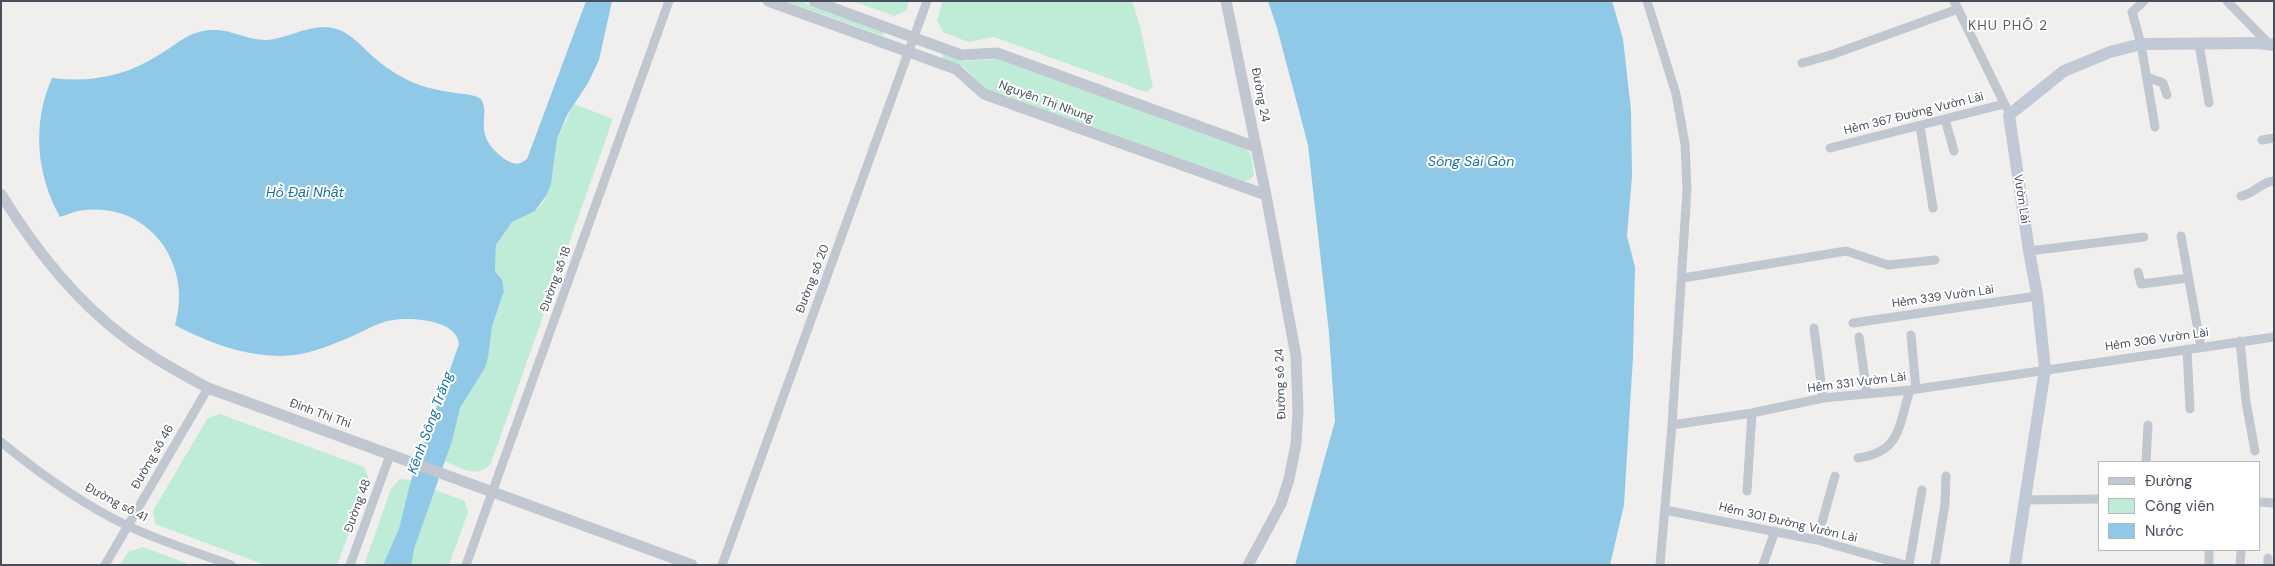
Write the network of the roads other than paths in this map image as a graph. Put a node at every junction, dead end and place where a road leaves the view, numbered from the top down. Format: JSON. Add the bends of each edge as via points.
{"nodes":[{"id":1,"x":669,"y":1,"type":"edge"},
{"id":2,"x":768,"y":1,"type":"edge"},
{"id":3,"x":814,"y":1,"type":"edge"},
{"id":4,"x":927,"y":1,"type":"edge"},
{"id":5,"x":1226,"y":1,"type":"edge"},
{"id":6,"x":1647,"y":1,"type":"edge"},
{"id":7,"x":2144,"y":1,"type":"edge"},
{"id":8,"x":2227,"y":1,"type":"edge"},
{"id":9,"x":1956,"y":5,"type":"edge"},
{"id":10,"x":914,"y":38,"type":"junction"},
{"id":11,"x":2141,"y":44,"type":"junction"},
{"id":12,"x":2199,"y":44,"type":"junction"},
{"id":13,"x":2273,"y":47,"type":"edge"},
{"id":14,"x":909,"y":53,"type":"junction"},
{"id":15,"x":1802,"y":62,"type":"dead end"},
{"id":16,"x":2147,"y":77,"type":"junction"},
{"id":17,"x":2167,"y":95,"type":"dead end"},
{"id":18,"x":2209,"y":103,"type":"dead end"},
{"id":19,"x":2007,"y":108,"type":"junction"},
{"id":20,"x":1945,"y":119,"type":"junction"},
{"id":21,"x":1920,"y":126,"type":"junction"},
{"id":22,"x":2156,"y":127,"type":"dead end"},
{"id":23,"x":2274,"y":138,"type":"edge"},
{"id":24,"x":2262,"y":140,"type":"dead end"},
{"id":25,"x":1256,"y":147,"type":"junction"},
{"id":26,"x":1830,"y":148,"type":"dead end"},
{"id":27,"x":1954,"y":151,"type":"dead end"},
{"id":28,"x":2274,"y":180,"type":"edge"},
{"id":29,"x":1,"y":194,"type":"edge"},
{"id":30,"x":1266,"y":195,"type":"junction"},
{"id":31,"x":2241,"y":196,"type":"dead end"},
{"id":32,"x":1932,"y":208,"type":"dead end"},
{"id":33,"x":2181,"y":236,"type":"dead end"},
{"id":34,"x":2144,"y":237,"type":"dead end"},
{"id":35,"x":2029,"y":251,"type":"junction"},
{"id":36,"x":1935,"y":260,"type":"dead end"},
{"id":37,"x":2138,"y":272,"type":"dead end"},
{"id":38,"x":1683,"y":278,"type":"junction"},
{"id":39,"x":2188,"y":278,"type":"junction"},
{"id":40,"x":2038,"y":296,"type":"junction"},
{"id":41,"x":1853,"y":323,"type":"dead end"},
{"id":42,"x":1814,"y":328,"type":"dead end"},
{"id":43,"x":1911,"y":335,"type":"dead end"},
{"id":44,"x":1859,"y":337,"type":"dead end"},
{"id":45,"x":2274,"y":337,"type":"edge"},
{"id":46,"x":2240,"y":341,"type":"junction"},
{"id":47,"x":2201,"y":347,"type":"junction"},
{"id":48,"x":2187,"y":349,"type":"junction"},
{"id":49,"x":2045,"y":369,"type":"junction"},
{"id":50,"x":208,"y":388,"type":"junction"},
{"id":51,"x":1913,"y":389,"type":"junction"},
{"id":52,"x":1867,"y":393,"type":"junction"},
{"id":53,"x":1823,"y":398,"type":"junction"},
{"id":54,"x":2190,"y":409,"type":"dead end"},
{"id":55,"x":1752,"y":413,"type":"junction"},
{"id":56,"x":1672,"y":425,"type":"junction"},
{"id":57,"x":2148,"y":425,"type":"dead end"},
{"id":58,"x":1,"y":442,"type":"edge"},
{"id":59,"x":2255,"y":451,"type":"dead end"},
{"id":60,"x":390,"y":455,"type":"junction"},
{"id":61,"x":1858,"y":458,"type":"dead end"},
{"id":62,"x":2146,"y":461,"type":"edge"},
{"id":63,"x":1835,"y":476,"type":"dead end"},
{"id":64,"x":1946,"y":476,"type":"dead end"},
{"id":65,"x":1922,"y":490,"type":"dead end"},
{"id":66,"x":1747,"y":491,"type":"dead end"},
{"id":67,"x":492,"y":492,"type":"junction"},
{"id":68,"x":2098,"y":499,"type":"edge"},
{"id":69,"x":2025,"y":500,"type":"junction"},
{"id":70,"x":2260,"y":502,"type":"edge"},
{"id":71,"x":2274,"y":503,"type":"edge"},
{"id":72,"x":1665,"y":510,"type":"junction"},
{"id":73,"x":127,"y":526,"type":"junction"},
{"id":74,"x":1775,"y":531,"type":"junction"},
{"id":75,"x":1816,"y":540,"type":"junction"},
{"id":76,"x":2209,"y":551,"type":"edge"},
{"id":77,"x":2241,"y":552,"type":"dead end"},
{"id":78,"x":1901,"y":564,"type":"edge"},
{"id":79,"x":105,"y":565,"type":"edge"},
{"id":80,"x":231,"y":565,"type":"edge"},
{"id":81,"x":350,"y":565,"type":"edge"},
{"id":82,"x":466,"y":565,"type":"edge"},
{"id":83,"x":692,"y":565,"type":"edge"},
{"id":84,"x":722,"y":565,"type":"edge"},
{"id":85,"x":1248,"y":565,"type":"edge"},
{"id":86,"x":1660,"y":565,"type":"edge"},
{"id":87,"x":1763,"y":565,"type":"edge"},
{"id":88,"x":1935,"y":565,"type":"edge"},
{"id":89,"x":2016,"y":565,"type":"edge"},
{"id":90,"x":2209,"y":565,"type":"edge"},
{"id":91,"x":2240,"y":565,"type":"edge"}],
"edges":[{"from":1,"to":67,"type":"street","name":"Đường số 18"},
{"from":2,"to":14,"type":"street","name":"Nguyễn Thị Nhung"},
{"from":3,"to":10,"type":"street"},
{"from":4,"to":10,"type":"street","name":"Đường số 20"},
{"from":5,"to":25,"type":"street","name":"Đường 24"},
{"from":6,"to":38,"type":"street","via":[[1676,94],[1685,144],[1687,189]]},
{"from":7,"to":11,"type":"street","via":[[2132,12]]},
{"from":8,"to":13,"type":"street"},
{"from":9,"to":15,"type":"street","via":[[1831,55]]},
{"from":9,"to":19,"type":"street"},
{"from":10,"to":14,"type":"street","name":"Đường số 20"},
{"from":10,"to":25,"type":"street","via":[[961,54],[997,53]]},
{"from":11,"to":12,"type":"main road"},
{"from":11,"to":16,"type":"street"},
{"from":11,"to":19,"type":"main road","via":[[2110,52],[2064,71]]},
{"from":12,"to":13,"type":"main road"},
{"from":12,"to":18,"type":"street"},
{"from":14,"to":30,"type":"street","name":"Nguyễn Thị Nhung","via":[[956,69],[984,94]]},
{"from":14,"to":84,"type":"street","name":"Đường số 20"},
{"from":16,"to":17,"type":"street","via":[[2163,83]]},
{"from":16,"to":22,"type":"street"},
{"from":19,"to":20,"type":"street","name":"Hẻm 367 Đường Vườn Lài"},
{"from":19,"to":35,"type":"main road","name":"Vườn Lài"},
{"from":20,"to":21,"type":"street","name":"Hẻm 367 Đường Vườn Lài"},
{"from":20,"to":27,"type":"street"},
{"from":21,"to":26,"type":"street","name":"Hẻm 367 Đường Vườn Lài"},
{"from":21,"to":32,"type":"street"},
{"from":23,"to":24,"type":"street"},
{"from":25,"to":30,"type":"street","name":"Đường 24"},
{"from":28,"to":31,"type":"street"},
{"from":29,"to":50,"type":"street","name":"Đinh Thị Thi","via":[[45,260],[82,300],[122,335]]},
{"from":30,"to":85,"type":"street","name":"Đường số 24","via":[[1296,356],[1298,410],[1296,444],[1281,504]]},
{"from":33,"to":39,"type":"street"},
{"from":34,"to":35,"type":"street"},
{"from":35,"to":40,"type":"main road","name":"Vườn Lài"},
{"from":36,"to":38,"type":"street","via":[[1888,265],[1846,252]]},
{"from":37,"to":39,"type":"street","via":[[2141,284]]},
{"from":38,"to":56,"type":"street"},
{"from":39,"to":47,"type":"street"},
{"from":40,"to":41,"type":"street","name":"Hẻm 339 Vườn Lài"},
{"from":40,"to":49,"type":"main road","name":"Vườn Lài"},
{"from":42,"to":53,"type":"street"},
{"from":43,"to":51,"type":"street"},
{"from":44,"to":52,"type":"street"},
{"from":45,"to":46,"type":"street","name":"Hẻm 306 Vườn Lài"},
{"from":46,"to":47,"type":"street","name":"Hẻm 306 Vườn Lài"},
{"from":46,"to":59,"type":"street"},
{"from":47,"to":48,"type":"street","name":"Hẻm 306 Vườn Lài"},
{"from":48,"to":49,"type":"street","name":"Hẻm 306 Vườn Lài"},
{"from":48,"to":54,"type":"street"},
{"from":49,"to":51,"type":"street","name":"Hẻm 331 Vườn Lài"},
{"from":49,"to":69,"type":"main road","name":"Vườn Lài"},
{"from":50,"to":60,"type":"street","name":"Đinh Thị Thi"},
{"from":50,"to":73,"type":"street","name":"Đường số 46"},
{"from":51,"to":52,"type":"street","name":"Hẻm 331 Vườn Lài"},
{"from":51,"to":61,"type":"street","via":[[1892,444],[1880,453]]},
{"from":52,"to":53,"type":"street","name":"Hẻm 331 Vườn Lài"},
{"from":53,"to":55,"type":"street","name":"Hẻm 331 Vườn Lài"},
{"from":55,"to":56,"type":"street","name":"Hẻm 331 Vườn Lài"},
{"from":55,"to":66,"type":"street"},
{"from":56,"to":72,"type":"street"},
{"from":57,"to":62,"type":"street"},
{"from":58,"to":73,"type":"street","name":"Đường số 41","via":[[95,508]]},
{"from":60,"to":67,"type":"street","name":"Đinh Thị Thi"},
{"from":60,"to":81,"type":"street","name":"Đường 48"},
{"from":63,"to":75,"type":"street"},
{"from":64,"to":88,"type":"street"},
{"from":65,"to":78,"type":"street"},
{"from":67,"to":82,"type":"street","name":"Đường số 18"},
{"from":67,"to":83,"type":"street","name":"Đinh Thị Thi"},
{"from":68,"to":69,"type":"street"},
{"from":69,"to":89,"type":"main road","name":"Vườn Lài"},
{"from":70,"to":71,"type":"street"},
{"from":72,"to":74,"type":"street","name":"Hẻm 301 Đường Vườn Lài"},
{"from":72,"to":86,"type":"street"},
{"from":73,"to":79,"type":"street","name":"Đường số 46"},
{"from":73,"to":80,"type":"street","name":"Đường số 41"},
{"from":74,"to":75,"type":"street","name":"Hẻm 301 Đường Vườn Lài"},
{"from":74,"to":87,"type":"street"},
{"from":75,"to":78,"type":"street","name":"Hẻm 301 Đường Vườn Lài"},
{"from":76,"to":90,"type":"street"},
{"from":77,"to":91,"type":"street"}]}
